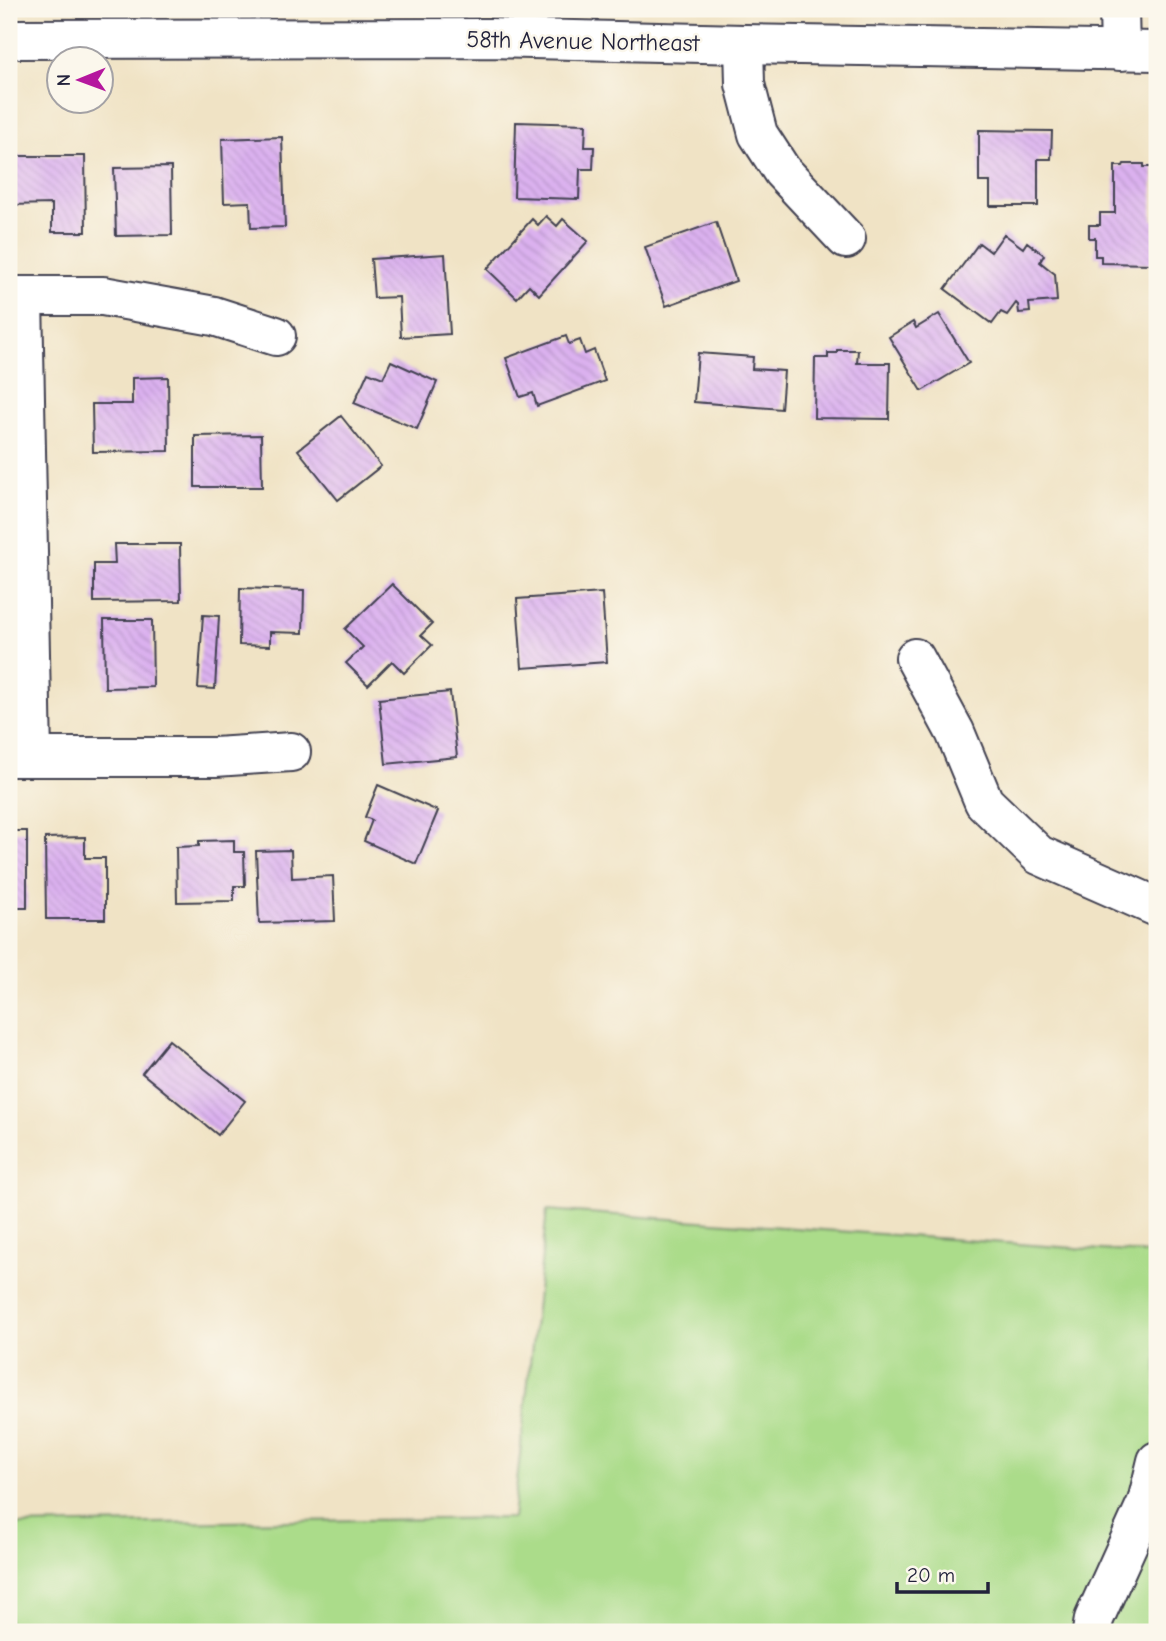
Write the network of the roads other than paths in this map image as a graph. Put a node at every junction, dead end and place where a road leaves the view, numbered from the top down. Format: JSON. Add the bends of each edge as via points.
{"nodes":[{"id":1,"x":1119,"y":9,"type":"edge"},
{"id":2,"x":372,"y":23,"type":"edge"},
{"id":3,"x":9,"y":39,"type":"edge"},
{"id":4,"x":744,"y":44,"type":"junction"},
{"id":5,"x":1120,"y":51,"type":"junction"},
{"id":6,"x":1157,"y":51,"type":"edge"},
{"id":7,"x":846,"y":239,"type":"dead end"},
{"id":8,"x":16,"y":296,"type":"edge"},
{"id":9,"x":275,"y":336,"type":"dead end"},
{"id":10,"x":915,"y":658,"type":"dead end"},
{"id":11,"x":291,"y":752,"type":"dead end"},
{"id":12,"x":20,"y":756,"type":"edge"},
{"id":13,"x":1157,"y":907,"type":"edge"},
{"id":14,"x":1157,"y":1461,"type":"edge"},
{"id":15,"x":1092,"y":1632,"type":"edge"}],
"edges":[{"from":1,"to":5,"type":"street"},
{"from":2,"to":3,"type":"street","name":"58th Avenue Northeast"},
{"from":2,"to":4,"type":"street","name":"58th Avenue Northeast","via":[[490,38]]},
{"from":4,"to":5,"type":"street","name":"58th Avenue Northeast"},
{"from":4,"to":7,"type":"street","via":[[746,84],[758,134],[782,171]]},
{"from":5,"to":6,"type":"street","name":"58th Avenue Northeast"},
{"from":8,"to":9,"type":"street","via":[[103,296],[214,316]]},
{"from":8,"to":12,"type":"street"},
{"from":10,"to":13,"type":"street","via":[[955,732],[984,802],[1039,855]]},
{"from":11,"to":12,"type":"street","via":[[215,758]]},
{"from":14,"to":15,"type":"street","via":[[1147,1502]]}]}
